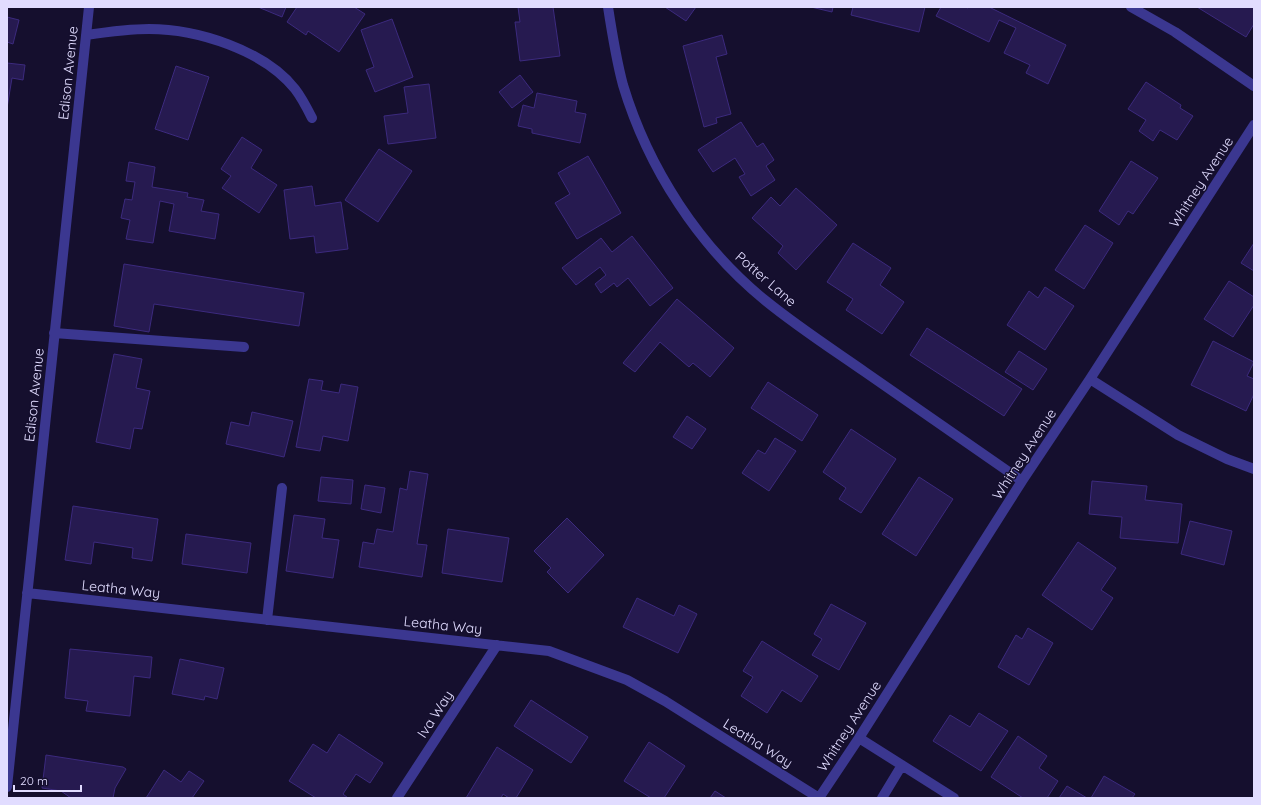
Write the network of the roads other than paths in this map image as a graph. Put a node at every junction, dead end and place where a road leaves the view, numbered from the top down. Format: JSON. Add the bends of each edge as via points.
{"nodes":[{"id":1,"x":88,"y":7,"type":"edge"},
{"id":2,"x":608,"y":7,"type":"edge"},
{"id":3,"x":1131,"y":7,"type":"edge"},
{"id":4,"x":86,"y":35,"type":"junction"},
{"id":5,"x":1254,"y":86,"type":"edge"},
{"id":6,"x":312,"y":118,"type":"dead end"},
{"id":7,"x":1254,"y":125,"type":"edge"},
{"id":8,"x":54,"y":333,"type":"junction"},
{"id":9,"x":244,"y":348,"type":"dead end"},
{"id":10,"x":1090,"y":379,"type":"junction"},
{"id":11,"x":1254,"y":469,"type":"edge"},
{"id":12,"x":1022,"y":481,"type":"junction"},
{"id":13,"x":282,"y":488,"type":"dead end"},
{"id":14,"x":27,"y":593,"type":"junction"},
{"id":15,"x":267,"y":620,"type":"junction"},
{"id":16,"x":497,"y":645,"type":"junction"},
{"id":17,"x":859,"y":738,"type":"junction"},
{"id":18,"x":902,"y":765,"type":"junction"},
{"id":19,"x":7,"y":787,"type":"edge"},
{"id":20,"x":397,"y":798,"type":"edge"},
{"id":21,"x":819,"y":798,"type":"edge"},
{"id":22,"x":882,"y":798,"type":"edge"},
{"id":23,"x":954,"y":798,"type":"edge"}],
"edges":[{"from":1,"to":4,"type":"street","name":"Edison Avenue"},
{"from":2,"to":12,"type":"street","name":"Potter Lane","via":[[612,39],[623,85],[638,128],[658,170],[682,210],[732,270],[766,301],[803,329]]},
{"from":3,"to":5,"type":"street","via":[[1175,32]]},
{"from":4,"to":6,"type":"street","via":[[151,29],[187,33],[238,48],[276,70],[294,88]]},
{"from":4,"to":8,"type":"street","name":"Edison Avenue"},
{"from":7,"to":10,"type":"street","name":"Whitney Avenue"},
{"from":8,"to":9,"type":"street"},
{"from":8,"to":14,"type":"street","name":"Edison Avenue"},
{"from":10,"to":11,"type":"street","via":[[1178,435],[1228,460]]},
{"from":10,"to":12,"type":"street","name":"Whitney Avenue"},
{"from":12,"to":17,"type":"street","name":"Whitney Avenue"},
{"from":13,"to":15,"type":"street"},
{"from":14,"to":15,"type":"street","name":"Leatha Way"},
{"from":14,"to":19,"type":"street","name":"Edison Avenue"},
{"from":15,"to":16,"type":"street","name":"Leatha Way"},
{"from":16,"to":20,"type":"street","name":"Iva Way"},
{"from":16,"to":21,"type":"street","name":"Leatha Way","via":[[549,651],[627,680],[665,701]]},
{"from":17,"to":18,"type":"street"},
{"from":17,"to":21,"type":"street","name":"Whitney Avenue"},
{"from":18,"to":22,"type":"street"},
{"from":18,"to":23,"type":"street"}]}
